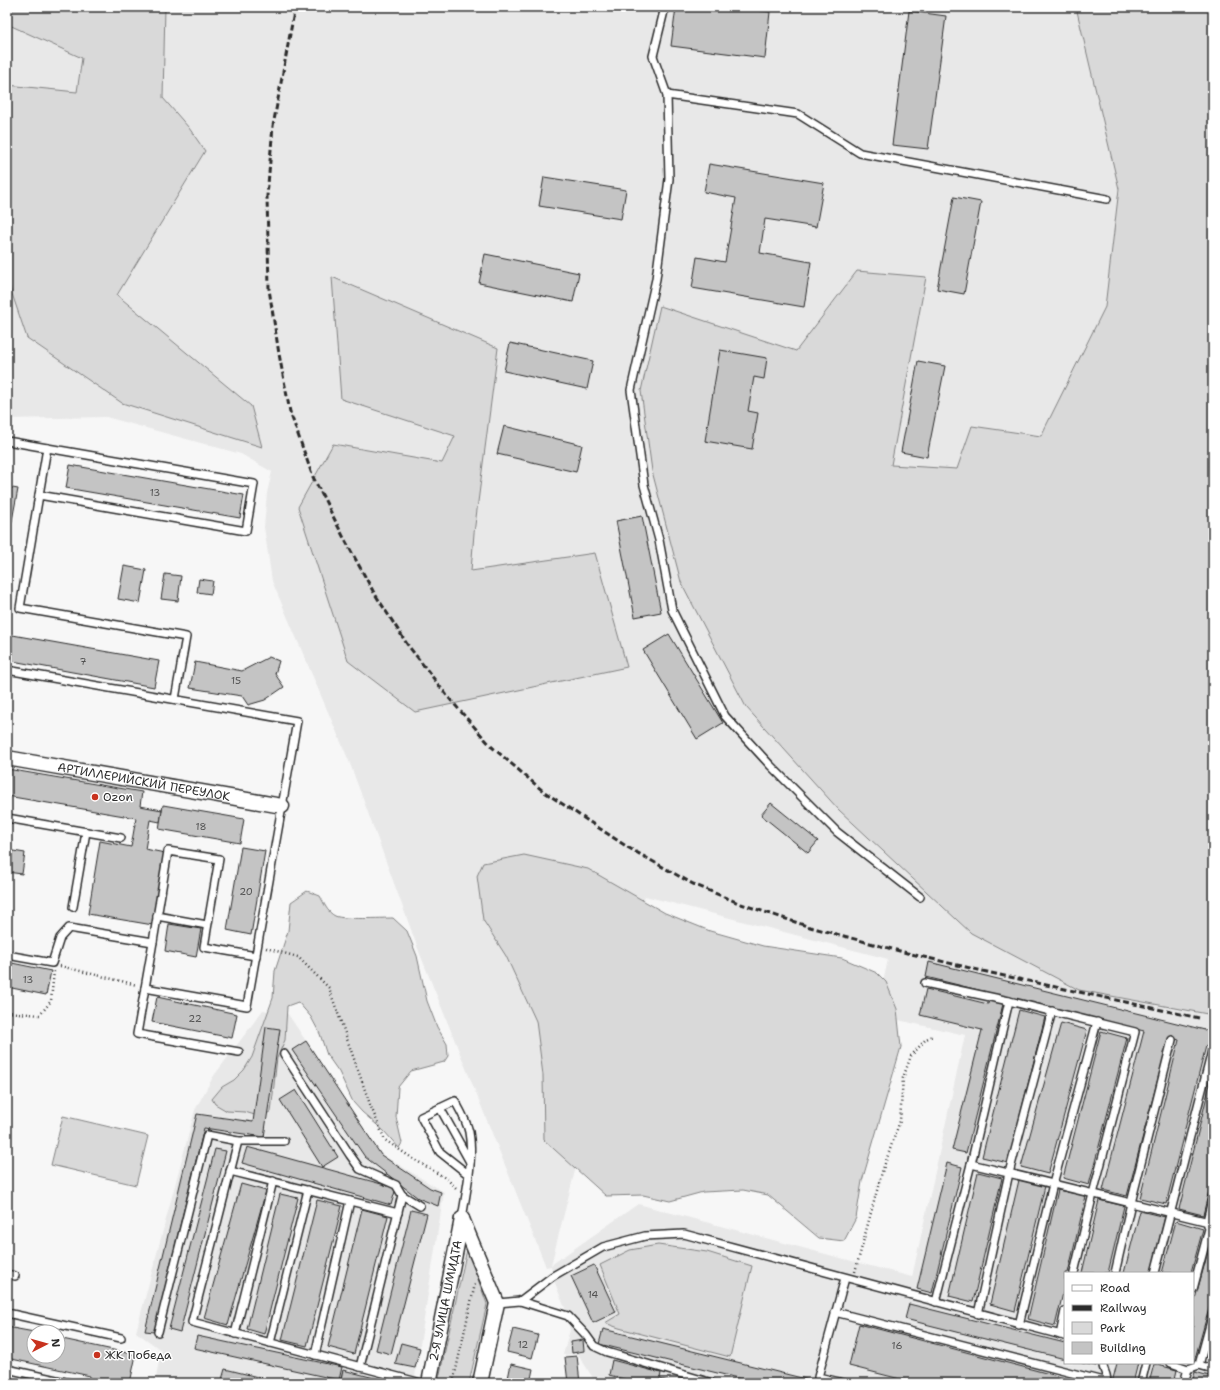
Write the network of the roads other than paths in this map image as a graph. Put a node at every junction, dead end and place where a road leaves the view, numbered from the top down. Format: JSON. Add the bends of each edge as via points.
{"nodes":[{"id":1,"x":664,"y":7,"type":"edge"},
{"id":2,"x":667,"y":95,"type":"junction"},
{"id":3,"x":1107,"y":199,"type":"dead end"},
{"id":4,"x":7,"y":441,"type":"edge"},
{"id":5,"x":47,"y":448,"type":"junction"},
{"id":6,"x":39,"y":495,"type":"junction"},
{"id":7,"x":7,"y":670,"type":"edge"},
{"id":8,"x":175,"y":700,"type":"junction"},
{"id":9,"x":7,"y":758,"type":"edge"},
{"id":10,"x":282,"y":806,"type":"junction"},
{"id":11,"x":7,"y":818,"type":"edge"},
{"id":12,"x":86,"y":832,"type":"junction"},
{"id":13,"x":122,"y":838,"type":"dead end"},
{"id":14,"x":920,"y":897,"type":"dead end"},
{"id":15,"x":73,"y":907,"type":"dead end"},
{"id":16,"x":157,"y":916,"type":"junction"},
{"id":17,"x":208,"y":925,"type":"junction"},
{"id":18,"x":152,"y":942,"type":"junction"},
{"id":19,"x":7,"y":955,"type":"edge"},
{"id":20,"x":256,"y":956,"type":"junction"},
{"id":21,"x":926,"y":982,"type":"dead end"},
{"id":22,"x":145,"y":988,"type":"junction"},
{"id":23,"x":1009,"y":1001,"type":"junction"},
{"id":24,"x":1052,"y":1011,"type":"junction"},
{"id":25,"x":1097,"y":1022,"type":"junction"},
{"id":26,"x":1172,"y":1040,"type":"dead end"},
{"id":27,"x":1212,"y":1051,"type":"dead end"},
{"id":28,"x":239,"y":1052,"type":"dead end"},
{"id":29,"x":284,"y":1054,"type":"dead end"},
{"id":30,"x":440,"y":1108,"type":"junction"},
{"id":31,"x":238,"y":1141,"type":"junction"},
{"id":32,"x":284,"y":1141,"type":"dead end"},
{"id":33,"x":470,"y":1163,"type":"junction"},
{"id":34,"x":971,"y":1164,"type":"junction"},
{"id":35,"x":230,"y":1171,"type":"junction"},
{"id":36,"x":1009,"y":1173,"type":"junction"},
{"id":37,"x":469,"y":1175,"type":"junction"},
{"id":38,"x":273,"y":1181,"type":"junction"},
{"id":39,"x":1053,"y":1184,"type":"junction"},
{"id":40,"x":308,"y":1190,"type":"junction"},
{"id":41,"x":1093,"y":1194,"type":"junction"},
{"id":42,"x":402,"y":1195,"type":"junction"},
{"id":43,"x":1213,"y":1196,"type":"edge"},
{"id":44,"x":350,"y":1201,"type":"junction"},
{"id":45,"x":1131,"y":1203,"type":"junction"},
{"id":46,"x":420,"y":1206,"type":"dead end"},
{"id":47,"x":1171,"y":1212,"type":"junction"},
{"id":48,"x":398,"y":1213,"type":"junction"},
{"id":49,"x":462,"y":1219,"type":"junction"},
{"id":50,"x":1210,"y":1222,"type":"edge"},
{"id":51,"x":1074,"y":1272,"type":"edge"},
{"id":52,"x":1116,"y":1272,"type":"edge"},
{"id":53,"x":1155,"y":1272,"type":"edge"},
{"id":54,"x":844,"y":1278,"type":"junction"},
{"id":55,"x":1194,"y":1286,"type":"edge"},
{"id":56,"x":520,"y":1301,"type":"junction"},
{"id":57,"x":936,"y":1302,"type":"junction"},
{"id":58,"x":497,"y":1303,"type":"junction"},
{"id":59,"x":835,"y":1312,"type":"junction"},
{"id":60,"x":7,"y":1313,"type":"edge"},
{"id":61,"x":978,"y":1314,"type":"junction"},
{"id":62,"x":1213,"y":1314,"type":"edge"},
{"id":63,"x":1064,"y":1319,"type":"edge"},
{"id":64,"x":1019,"y":1324,"type":"junction"},
{"id":65,"x":158,"y":1332,"type":"dead end"},
{"id":66,"x":235,"y":1334,"type":"junction"},
{"id":67,"x":1062,"y":1336,"type":"edge"},
{"id":68,"x":121,"y":1338,"type":"dead end"},
{"id":69,"x":270,"y":1343,"type":"junction"},
{"id":70,"x":316,"y":1355,"type":"junction"},
{"id":71,"x":1103,"y":1364,"type":"edge"},
{"id":72,"x":1146,"y":1364,"type":"edge"},
{"id":73,"x":1176,"y":1364,"type":"edge"},
{"id":74,"x":1199,"y":1364,"type":"junction"},
{"id":75,"x":360,"y":1367,"type":"junction"},
{"id":76,"x":7,"y":1369,"type":"edge"},
{"id":77,"x":1188,"y":1369,"type":"junction"},
{"id":78,"x":1213,"y":1369,"type":"edge"},
{"id":79,"x":70,"y":1383,"type":"edge"},
{"id":80,"x":421,"y":1383,"type":"edge"},
{"id":81,"x":429,"y":1383,"type":"edge"},
{"id":82,"x":480,"y":1383,"type":"edge"},
{"id":83,"x":712,"y":1383,"type":"edge"},
{"id":84,"x":844,"y":1383,"type":"edge"},
{"id":85,"x":1106,"y":1383,"type":"edge"},
{"id":86,"x":1141,"y":1383,"type":"edge"},
{"id":87,"x":1184,"y":1383,"type":"edge"}],
"edges":[{"from":1,"to":2,"type":"lane","via":[[653,56]]},
{"from":2,"to":3,"type":"lane","via":[[798,114],[860,153]]},
{"from":2,"to":14,"type":"lane","via":[[669,179],[656,279],[631,390],[644,485],[659,540],[672,610],[725,716],[837,832]]},
{"from":4,"to":5,"type":"lane"},
{"from":5,"to":6,"type":"lane"},
{"from":5,"to":6,"type":"lane","via":[[254,484],[250,508],[246,531]]},
{"from":6,"to":8,"type":"lane","via":[[20,608],[186,637]]},
{"from":7,"to":8,"type":"lane"},
{"from":8,"to":10,"type":"lane","via":[[297,721]]},
{"from":9,"to":10,"type":"street","name":"АРТИЛЛЕРИЙСКИЙ ПЕРЕУЛОК"},
{"from":10,"to":20,"type":"lane"},
{"from":11,"to":12,"type":"lane"},
{"from":12,"to":13,"type":"lane"},
{"from":12,"to":15,"type":"lane"},
{"from":16,"to":17,"type":"lane"},
{"from":16,"to":17,"type":"lane","via":[[168,851],[219,859]]},
{"from":16,"to":18,"type":"lane"},
{"from":17,"to":20,"type":"lane","via":[[204,947]]},
{"from":18,"to":19,"type":"lane","via":[[70,928],[60,938],[52,963]]},
{"from":18,"to":22,"type":"lane"},
{"from":20,"to":22,"type":"lane","via":[[248,1006]]},
{"from":21,"to":23,"type":"lane"},
{"from":22,"to":28,"type":"lane","via":[[137,1034]]},
{"from":23,"to":24,"type":"lane"},
{"from":23,"to":34,"type":"lane"},
{"from":24,"to":25,"type":"lane"},
{"from":24,"to":36,"type":"lane"},
{"from":25,"to":39,"type":"lane"},
{"from":25,"to":41,"type":"lane","via":[[1136,1032]]},
{"from":26,"to":45,"type":"lane"},
{"from":27,"to":47,"type":"lane"},
{"from":29,"to":42,"type":"lane","via":[[360,1169],[396,1185]]},
{"from":30,"to":33,"type":"lane"},
{"from":30,"to":33,"type":"lane","name":"2-Я УЛИЦА ШМИДТА","via":[[456,1100],[469,1131]]},
{"from":30,"to":37,"type":"lane","name":"2-Я УЛИЦА ШМИДТА","via":[[421,1117],[440,1152]]},
{"from":31,"to":32,"type":"lane"},
{"from":31,"to":35,"type":"lane"},
{"from":31,"to":65,"type":"lane","via":[[207,1135]]},
{"from":33,"to":37,"type":"lane","name":"2-Я УЛИЦА ШМИДТА"},
{"from":34,"to":36,"type":"lane"},
{"from":34,"to":57,"type":"lane"},
{"from":35,"to":38,"type":"lane"},
{"from":35,"to":66,"type":"lane","via":[[192,1322]]},
{"from":36,"to":39,"type":"lane"},
{"from":36,"to":61,"type":"lane"},
{"from":37,"to":49,"type":"lane","name":"2-Я УЛИЦА ШМИДТА"},
{"from":38,"to":40,"type":"lane"},
{"from":38,"to":66,"type":"lane"},
{"from":39,"to":41,"type":"lane"},
{"from":39,"to":64,"type":"lane"},
{"from":40,"to":44,"type":"lane"},
{"from":40,"to":69,"type":"lane"},
{"from":41,"to":45,"type":"lane"},
{"from":41,"to":51,"type":"lane"},
{"from":42,"to":46,"type":"lane"},
{"from":42,"to":48,"type":"lane"},
{"from":43,"to":50,"type":"lane"},
{"from":44,"to":48,"type":"lane"},
{"from":44,"to":70,"type":"lane"},
{"from":45,"to":47,"type":"lane"},
{"from":45,"to":52,"type":"lane"},
{"from":47,"to":50,"type":"lane"},
{"from":47,"to":53,"type":"lane"},
{"from":48,"to":75,"type":"lane"},
{"from":49,"to":58,"type":"street","name":"2-Я УЛИЦА ШМИДТА"},
{"from":49,"to":81,"type":"street","name":"2-Я УЛИЦА ШМИДТА"},
{"from":50,"to":55,"type":"lane"},
{"from":54,"to":56,"type":"lane","via":[[684,1234],[645,1236],[602,1247],[553,1276]]},
{"from":54,"to":57,"type":"lane"},
{"from":54,"to":59,"type":"lane"},
{"from":56,"to":58,"type":"lane"},
{"from":56,"to":83,"type":"lane","via":[[568,1316],[594,1346],[607,1352]]},
{"from":57,"to":61,"type":"lane"},
{"from":58,"to":82,"type":"street"},
{"from":59,"to":84,"type":"lane","via":[[818,1376]]},
{"from":59,"to":85,"type":"lane"},
{"from":60,"to":68,"type":"lane"},
{"from":61,"to":64,"type":"lane"},
{"from":62,"to":74,"type":"lane"},
{"from":63,"to":67,"type":"lane"},
{"from":64,"to":67,"type":"lane"},
{"from":66,"to":69,"type":"lane"},
{"from":69,"to":70,"type":"lane"},
{"from":70,"to":75,"type":"lane"},
{"from":71,"to":85,"type":"lane","via":[[1108,1378]]},
{"from":72,"to":86,"type":"lane"},
{"from":73,"to":77,"type":"lane"},
{"from":74,"to":77,"type":"lane"},
{"from":74,"to":78,"type":"lane"},
{"from":75,"to":80,"type":"lane"},
{"from":76,"to":79,"type":"lane"},
{"from":77,"to":87,"type":"lane"}]}
